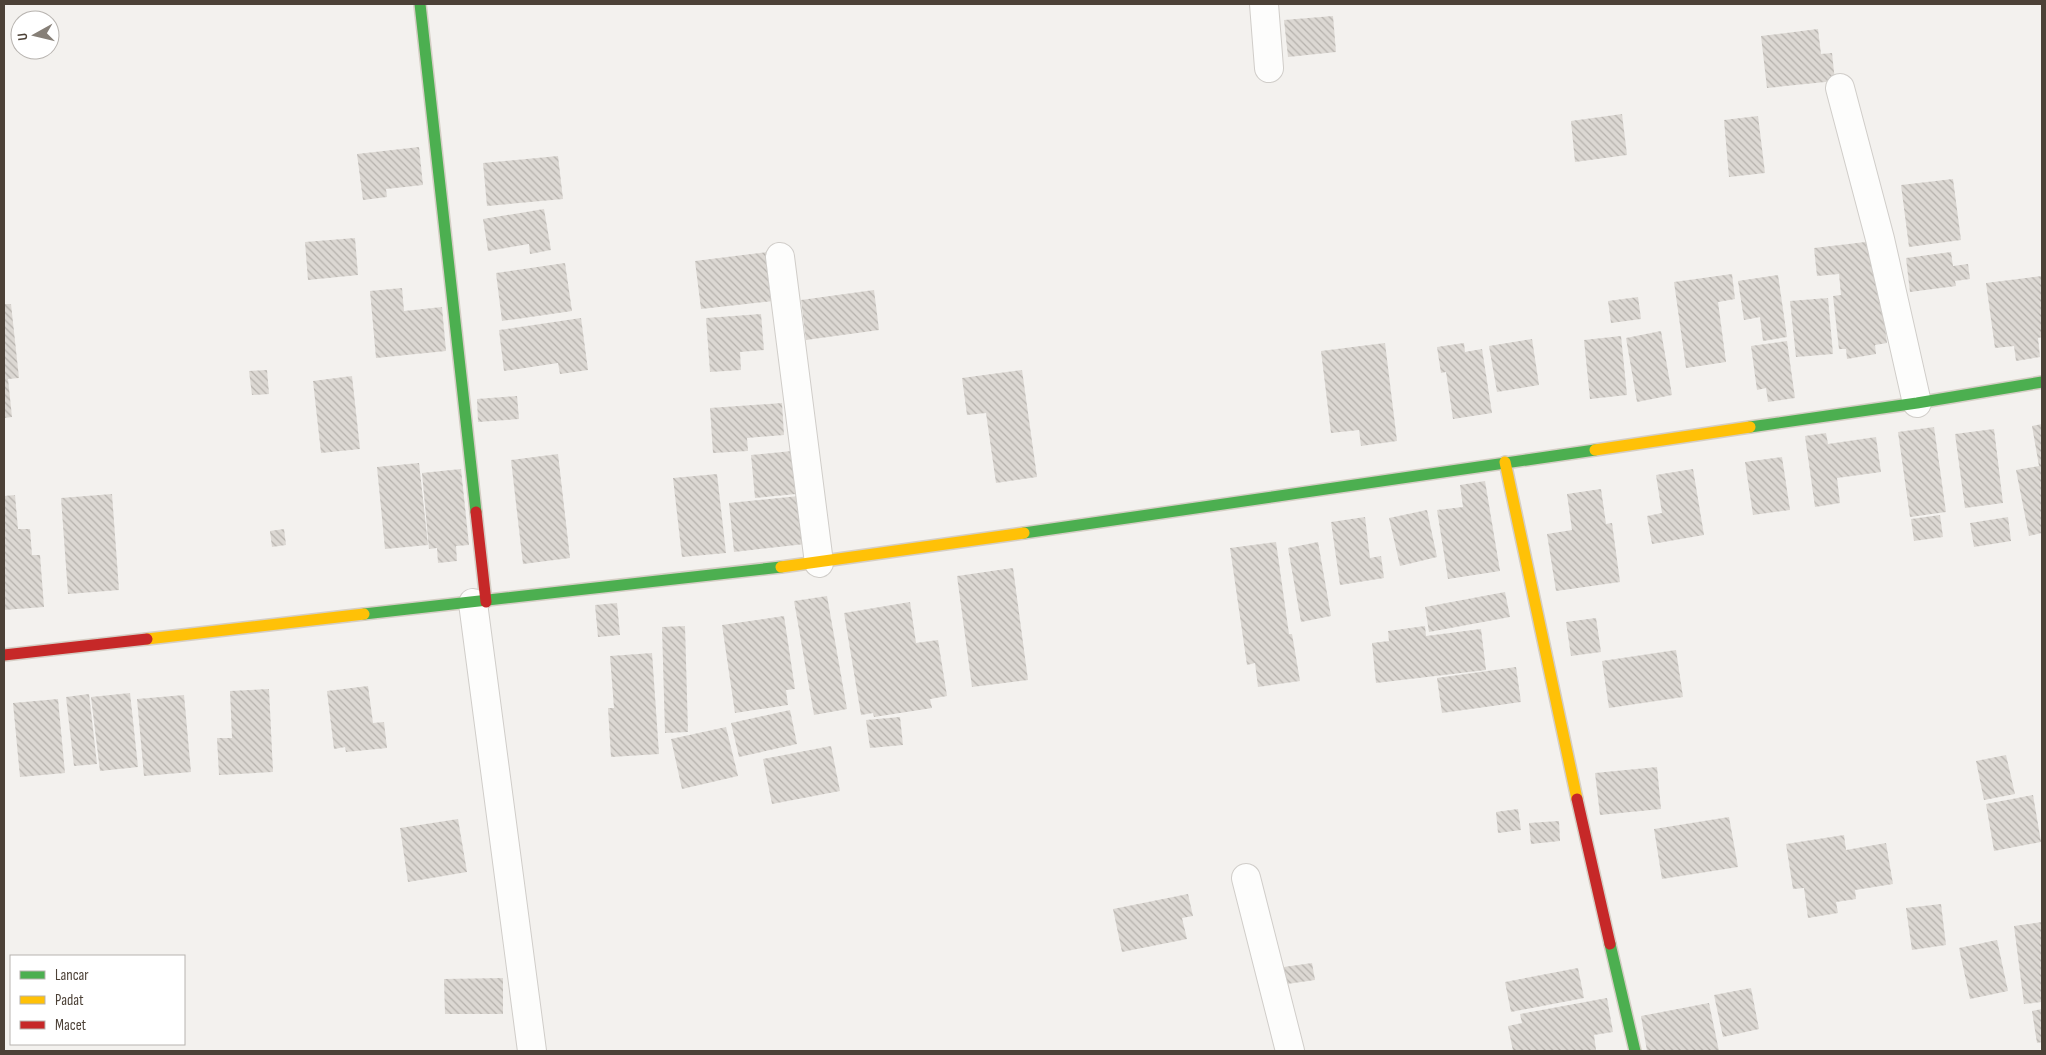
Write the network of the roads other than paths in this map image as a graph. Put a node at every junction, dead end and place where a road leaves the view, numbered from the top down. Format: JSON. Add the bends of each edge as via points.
{"nodes":[{"id":1,"x":420,"y":4,"type":"edge"},
{"id":2,"x":1264,"y":4,"type":"edge"},
{"id":3,"x":1269,"y":68,"type":"dead end"},
{"id":4,"x":1840,"y":88,"type":"dead end"},
{"id":5,"x":780,"y":257,"type":"dead end"},
{"id":6,"x":2042,"y":382,"type":"edge"},
{"id":7,"x":1917,"y":403,"type":"junction"},
{"id":8,"x":1506,"y":462,"type":"junction"},
{"id":9,"x":819,"y":563,"type":"junction"},
{"id":10,"x":479,"y":603,"type":"junction"},
{"id":11,"x":4,"y":655,"type":"edge"},
{"id":12,"x":1246,"y":878,"type":"dead end"},
{"id":13,"x":532,"y":1051,"type":"edge"},
{"id":14,"x":1290,"y":1051,"type":"edge"},
{"id":15,"x":1636,"y":1051,"type":"edge"}],
"edges":[{"from":1,"to":10,"type":"street"},
{"from":2,"to":3,"type":"street"},
{"from":4,"to":7,"type":"street","via":[[1880,239]]},
{"from":5,"to":9,"type":"street"},
{"from":6,"to":7,"type":"street"},
{"from":7,"to":8,"type":"street"},
{"from":8,"to":9,"type":"street"},
{"from":8,"to":15,"type":"street","via":[[1578,804]]},
{"from":9,"to":10,"type":"street"},
{"from":10,"to":11,"type":"street"},
{"from":10,"to":13,"type":"street"},
{"from":12,"to":14,"type":"street"}]}
